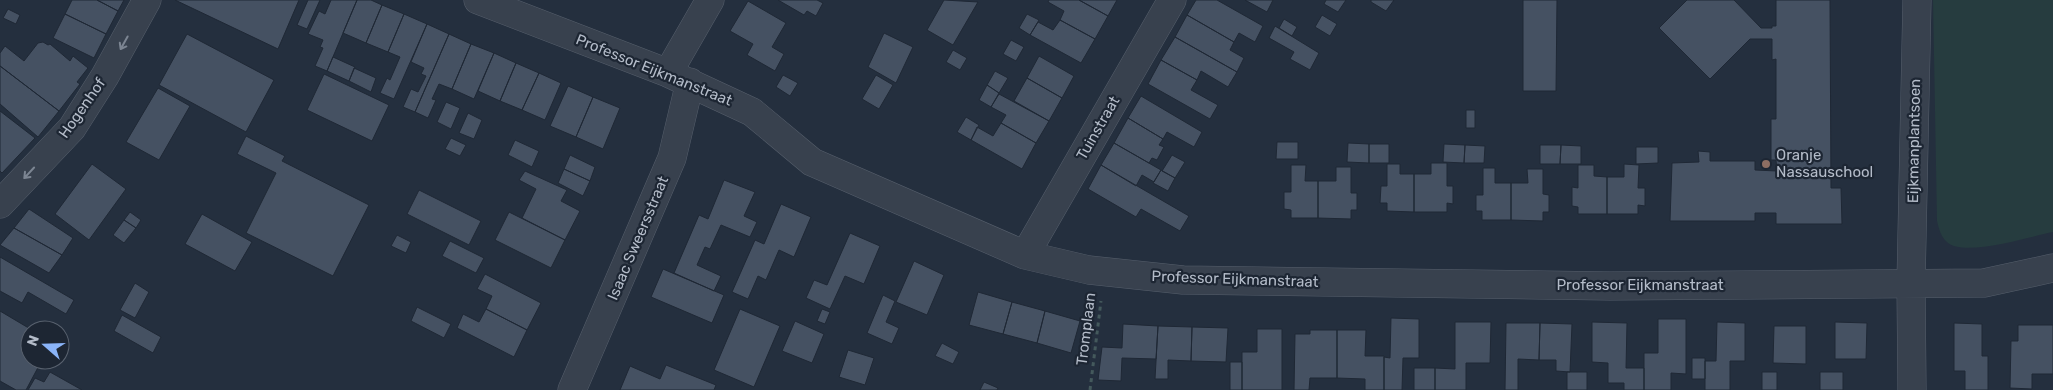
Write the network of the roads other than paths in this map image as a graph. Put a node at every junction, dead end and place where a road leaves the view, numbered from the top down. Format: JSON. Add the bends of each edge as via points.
{"nodes":[{"id":1,"x":148,"y":0,"type":"edge"},
{"id":2,"x":478,"y":0,"type":"edge"},
{"id":3,"x":710,"y":0,"type":"edge"},
{"id":4,"x":1172,"y":0,"type":"edge"},
{"id":5,"x":1917,"y":0,"type":"edge"},
{"id":6,"x":679,"y":77,"type":"junction"},
{"id":7,"x":0,"y":204,"type":"edge"},
{"id":8,"x":1025,"y":255,"type":"junction"},
{"id":9,"x":2053,"y":268,"type":"edge"},
{"id":10,"x":1911,"y":283,"type":"junction"},
{"id":11,"x":572,"y":390,"type":"edge"},
{"id":12,"x":1912,"y":390,"type":"edge"}],
"edges":[{"from":1,"to":7,"type":"street","name":"Hogenhof","one_way":true,"via":[[72,128]]},
{"from":2,"to":6,"type":"street","name":"Professor Eijkmanstraat"},
{"from":3,"to":6,"type":"street","name":"Isaac Sweersstraat"},
{"from":4,"to":8,"type":"street","name":"Tuinstraat"},
{"from":5,"to":10,"type":"street","name":"Eijkmanplantsoen"},
{"from":6,"to":8,"type":"street","name":"Professor Eijkmanstraat","via":[[752,112],[812,162]]},
{"from":6,"to":11,"type":"street","name":"Isaac Sweersstraat","via":[[672,158]]},
{"from":8,"to":10,"type":"street","name":"Professor Eijkmanstraat","via":[[1089,270],[1183,280],[1610,286]]},
{"from":9,"to":10,"type":"street","name":"Professor Eijkmanstraat","via":[[1984,283]]},
{"from":10,"to":12,"type":"street","name":"Eijkmanplantsoen"}]}
